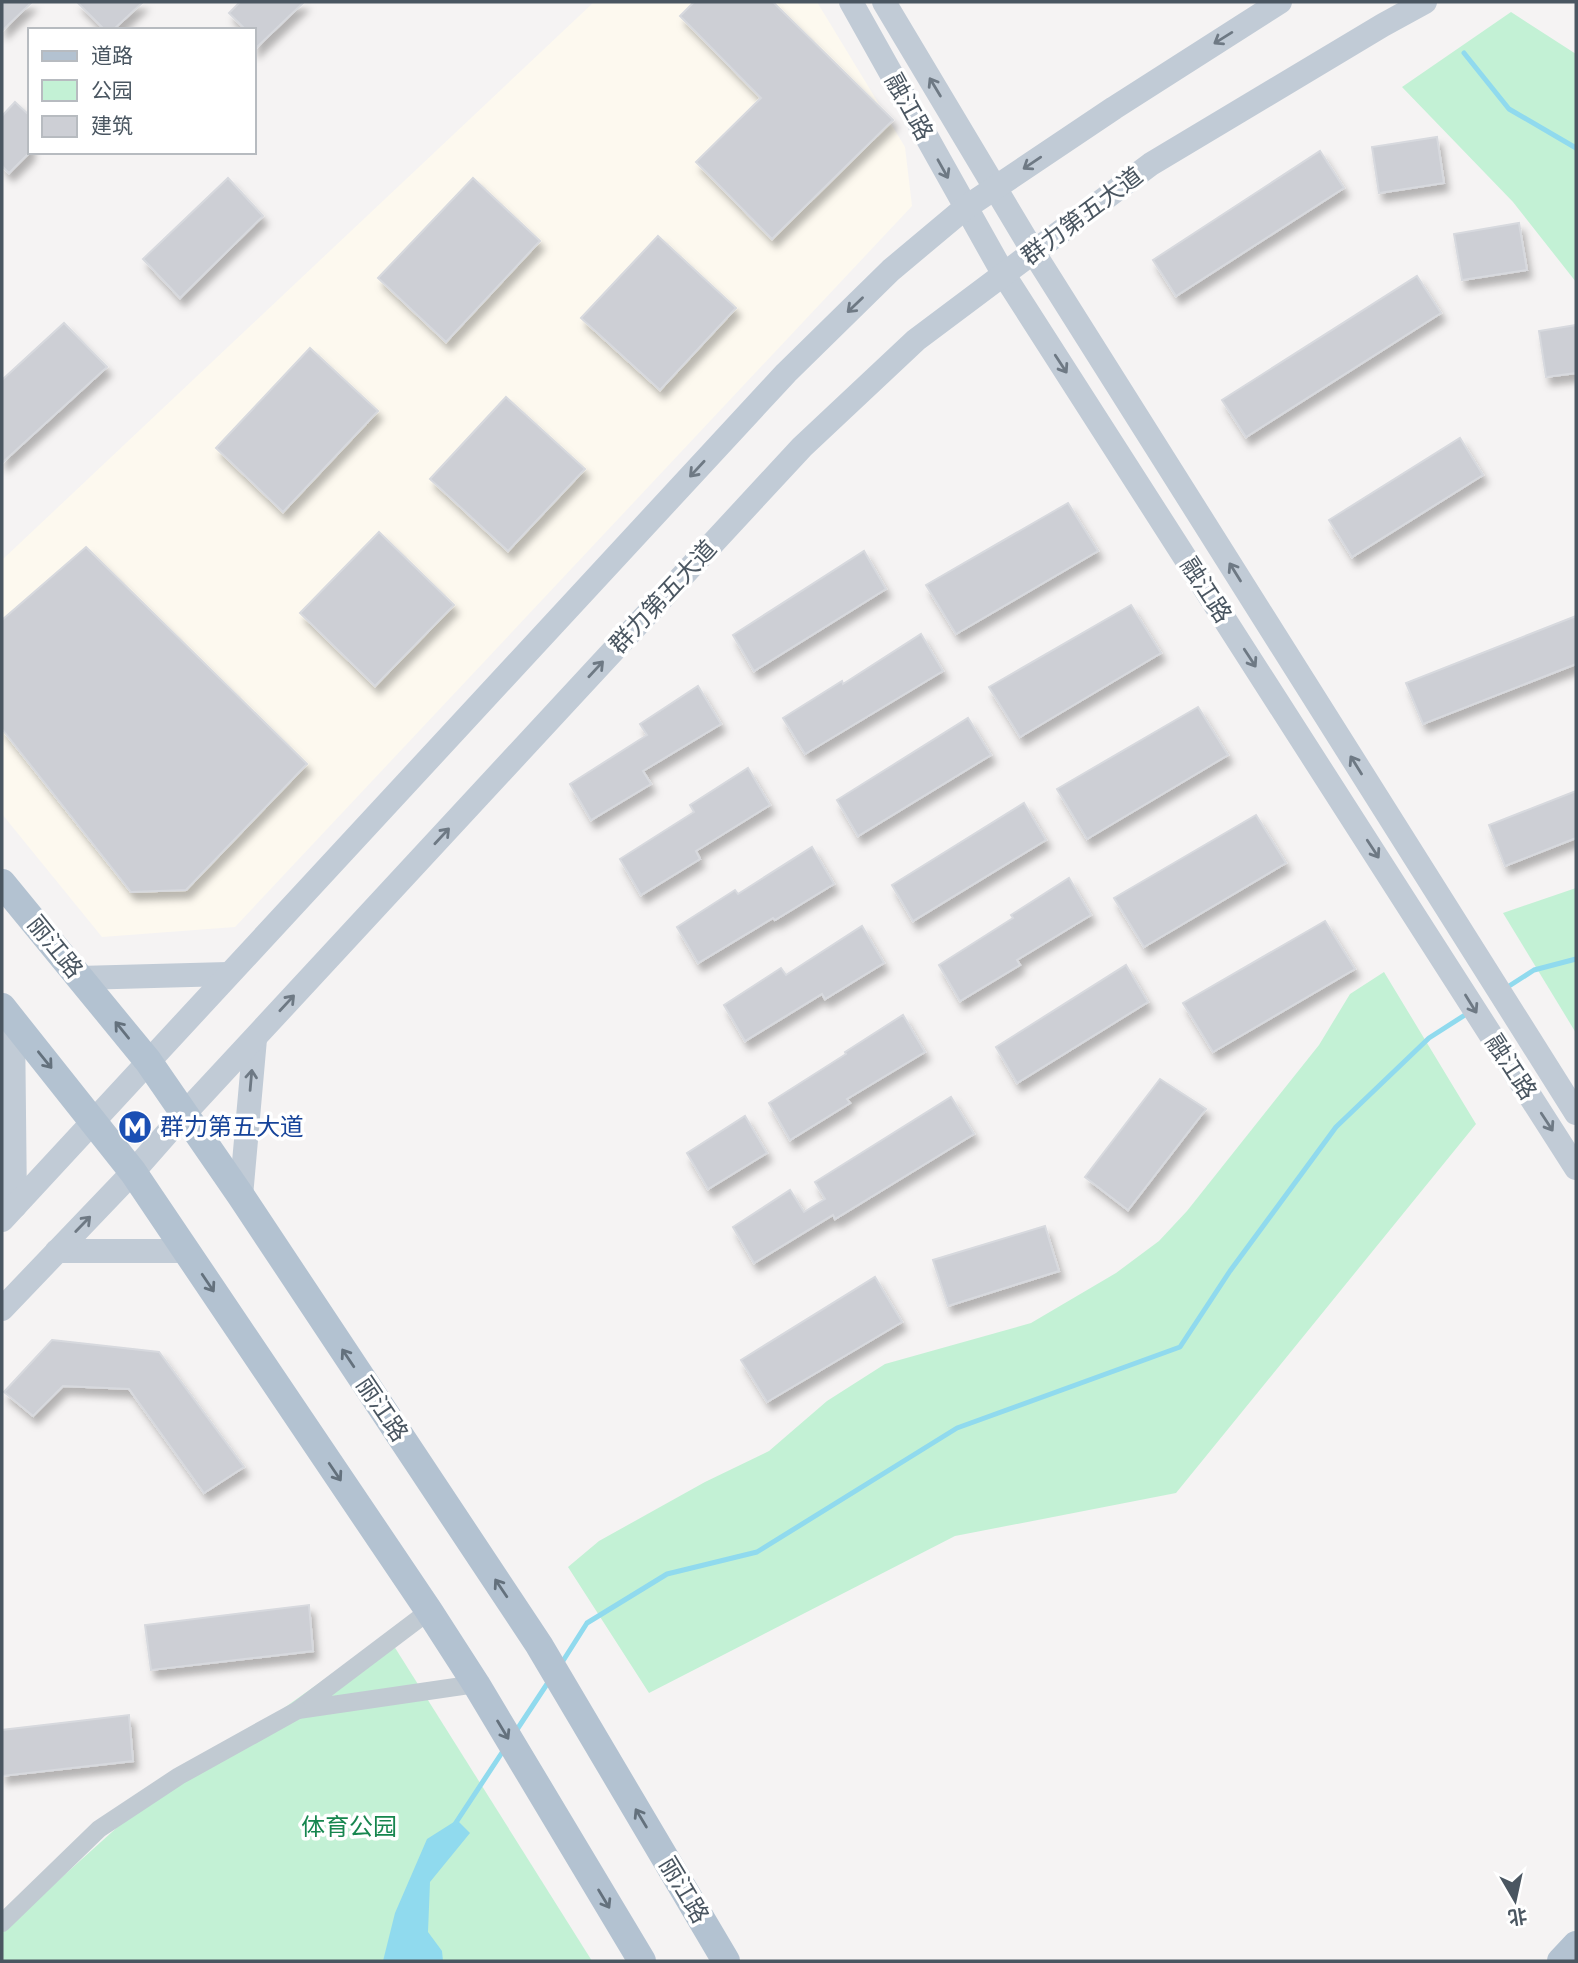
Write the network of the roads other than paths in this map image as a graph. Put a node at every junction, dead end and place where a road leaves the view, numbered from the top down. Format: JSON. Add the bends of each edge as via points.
{"nodes":[{"id":1,"x":851,"y":2,"type":"edge"},
{"id":2,"x":884,"y":2,"type":"edge"},
{"id":3,"x":1280,"y":2,"type":"edge"},
{"id":4,"x":1424,"y":2,"type":"edge"},
{"id":5,"x":995,"y":189,"type":"junction"},
{"id":6,"x":965,"y":208,"type":"junction"},
{"id":7,"x":1034,"y":253,"type":"junction"},
{"id":8,"x":1003,"y":275,"type":"junction"},
{"id":9,"x":2,"y":883,"type":"edge"},
{"id":10,"x":228,"y":974,"type":"junction"},
{"id":11,"x":79,"y":978,"type":"junction"},
{"id":12,"x":7,"y":1014,"type":"edge"},
{"id":13,"x":255,"y":1038,"type":"junction"},
{"id":14,"x":148,"y":1061,"type":"junction"},
{"id":15,"x":1576,"y":1113,"type":"edge"},
{"id":16,"x":184,"y":1114,"type":"junction"},
{"id":17,"x":93,"y":1121,"type":"junction"},
{"id":18,"x":1576,"y":1168,"type":"edge"},
{"id":19,"x":133,"y":1172,"type":"junction"},
{"id":20,"x":241,"y":1196,"type":"junction"},
{"id":21,"x":8,"y":1213,"type":"edge"},
{"id":22,"x":57,"y":1251,"type":"junction"},
{"id":23,"x":186,"y":1251,"type":"junction"},
{"id":24,"x":2,"y":1309,"type":"edge"},
{"id":25,"x":429,"y":1611,"type":"junction"},
{"id":26,"x":476,"y":1684,"type":"junction"},
{"id":27,"x":298,"y":1710,"type":"junction"},
{"id":28,"x":2,"y":1923,"type":"edge"},
{"id":29,"x":1576,"y":1945,"type":"edge"},
{"id":30,"x":642,"y":1961,"type":"edge"},
{"id":31,"x":726,"y":1961,"type":"edge"},
{"id":32,"x":1561,"y":1961,"type":"edge"}],
"edges":[{"from":1,"to":6,"type":"main road","name":"融江路","one_way":true},
{"from":5,"to":2,"type":"main road","name":"融江路","one_way":true},
{"from":3,"to":5,"type":"main road","one_way":true},
{"from":4,"to":7,"type":"main road","name":"群力第五大道","via":[[1151,164]]},
{"from":5,"to":6,"type":"main road"},
{"from":5,"to":7,"type":"main road","name":"融江路"},
{"from":6,"to":8,"type":"main road","name":"融江路"},
{"from":6,"to":10,"type":"main road","one_way":true,"via":[[891,270],[786,373]]},
{"from":7,"to":8,"type":"main road","name":"群力第五大道"},
{"from":15,"to":7,"type":"main road","name":"融江路","one_way":true},
{"from":13,"to":8,"type":"main road","name":"群力第五大道","one_way":true,"via":[[802,447],[916,340]]},
{"from":8,"to":18,"type":"main road","name":"融江路","one_way":true},
{"from":9,"to":11,"type":"main road","name":"丽江路"},
{"from":10,"to":11,"type":"main road"},
{"from":10,"to":14,"type":"main road"},
{"from":14,"to":11,"type":"main road","name":"丽江路","one_way":true},
{"from":12,"to":17,"type":"main road","one_way":true},
{"from":12,"to":21,"type":"main road"},
{"from":13,"to":16,"type":"main road","name":"群力第五大道"},
{"from":20,"to":13,"type":"main road","one_way":true},
{"from":14,"to":16,"type":"main road","name":"丽江路"},
{"from":14,"to":17,"type":"main road"},
{"from":16,"to":19,"type":"main road","name":"群力第五大道"},
{"from":16,"to":20,"type":"main road","name":"丽江路"},
{"from":17,"to":19,"type":"main road"},
{"from":17,"to":21,"type":"main road"},
{"from":22,"to":19,"type":"main road","name":"群力第五大道","one_way":true},
{"from":19,"to":23,"type":"main road"},
{"from":31,"to":20,"type":"main road","name":"丽江路","one_way":true,"via":[[539,1645]]},
{"from":22,"to":23,"type":"main road"},
{"from":22,"to":24,"type":"main road","name":"群力第五大道"},
{"from":23,"to":25,"type":"main road","one_way":true},
{"from":25,"to":26,"type":"main road"},
{"from":25,"to":27,"type":"street"},
{"from":26,"to":27,"type":"street"},
{"from":26,"to":30,"type":"main road","one_way":true},
{"from":27,"to":28,"type":"street","via":[[179,1776],[99,1829]]},
{"from":29,"to":32,"type":"main road"}]}
